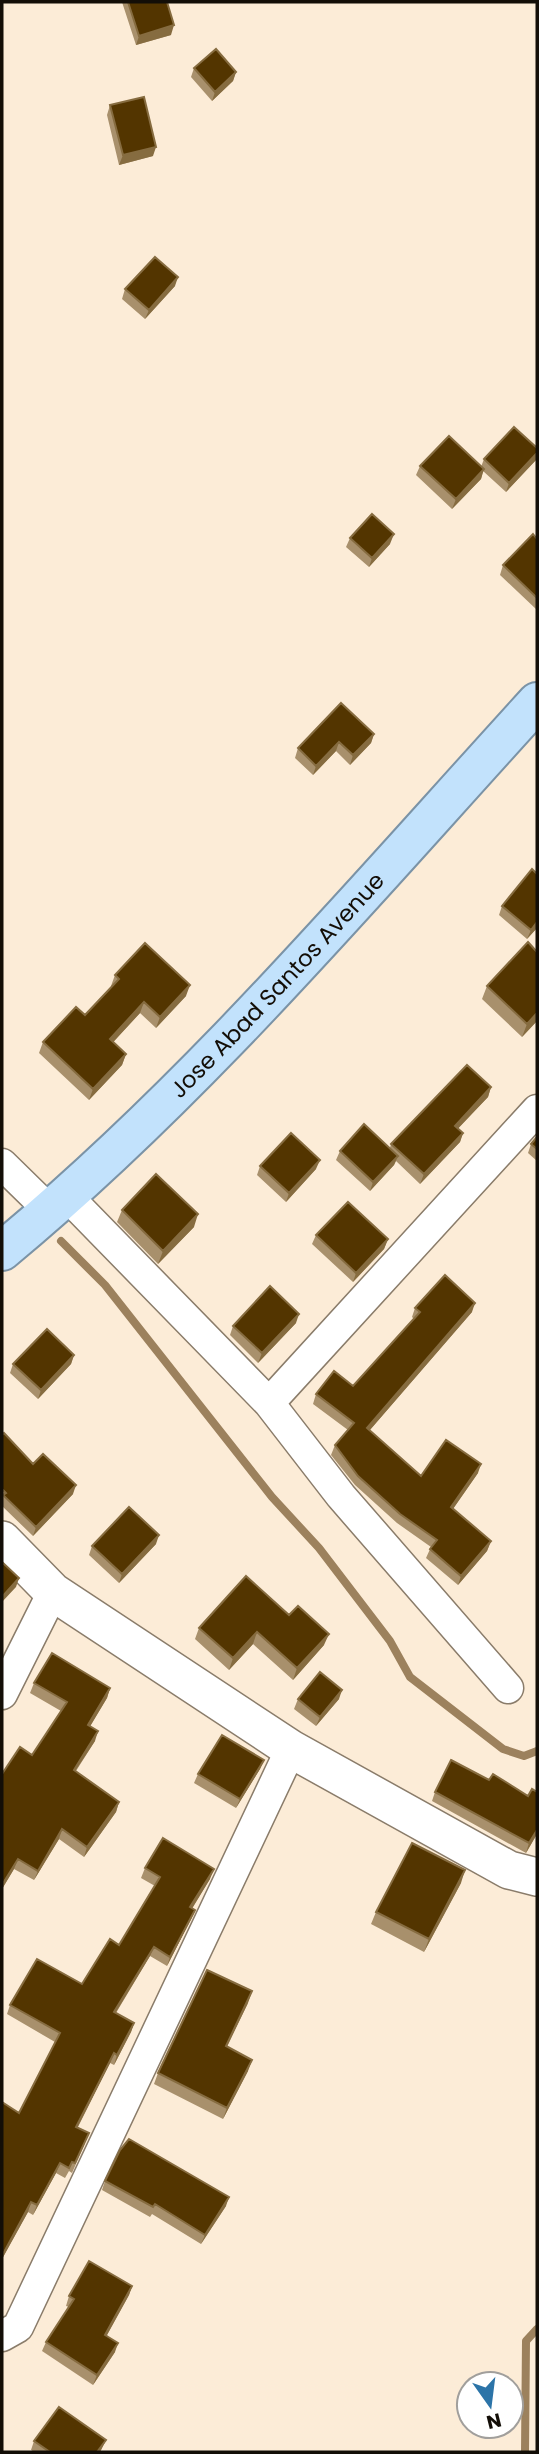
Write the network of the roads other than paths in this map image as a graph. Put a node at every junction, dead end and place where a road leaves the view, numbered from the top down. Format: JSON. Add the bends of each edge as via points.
{"nodes":[{"id":1,"x":537,"y":702,"type":"edge"},
{"id":2,"x":537,"y":1110,"type":"edge"},
{"id":3,"x":2,"y":1164,"type":"edge"},
{"id":4,"x":59,"y":1204,"type":"junction"},
{"id":5,"x":2,"y":1251,"type":"edge"},
{"id":6,"x":269,"y":1403,"type":"junction"},
{"id":7,"x":2,"y":1540,"type":"edge"},
{"id":8,"x":53,"y":1592,"type":"junction"},
{"id":9,"x":508,"y":1688,"type":"dead end"},
{"id":10,"x":2,"y":1694,"type":"edge"},
{"id":11,"x":291,"y":1749,"type":"junction"},
{"id":12,"x":537,"y":1877,"type":"edge"},
{"id":13,"x":2,"y":2336,"type":"edge"}],
"edges":[{"from":1,"to":4,"type":"highway","name":"Jose Abad Santos Avenue","via":[[270,994]]},
{"from":2,"to":6,"type":"street"},
{"from":3,"to":4,"type":"street"},
{"from":4,"to":5,"type":"highway","name":"Jose Abad Santos Avenue"},
{"from":4,"to":6,"type":"street"},
{"from":6,"to":9,"type":"street","via":[[341,1496]]},
{"from":7,"to":8,"type":"street"},
{"from":8,"to":10,"type":"street"},
{"from":8,"to":11,"type":"street"},
{"from":11,"to":12,"type":"street","via":[[509,1870]]},
{"from":11,"to":13,"type":"street","via":[[18,2327]]}]}
